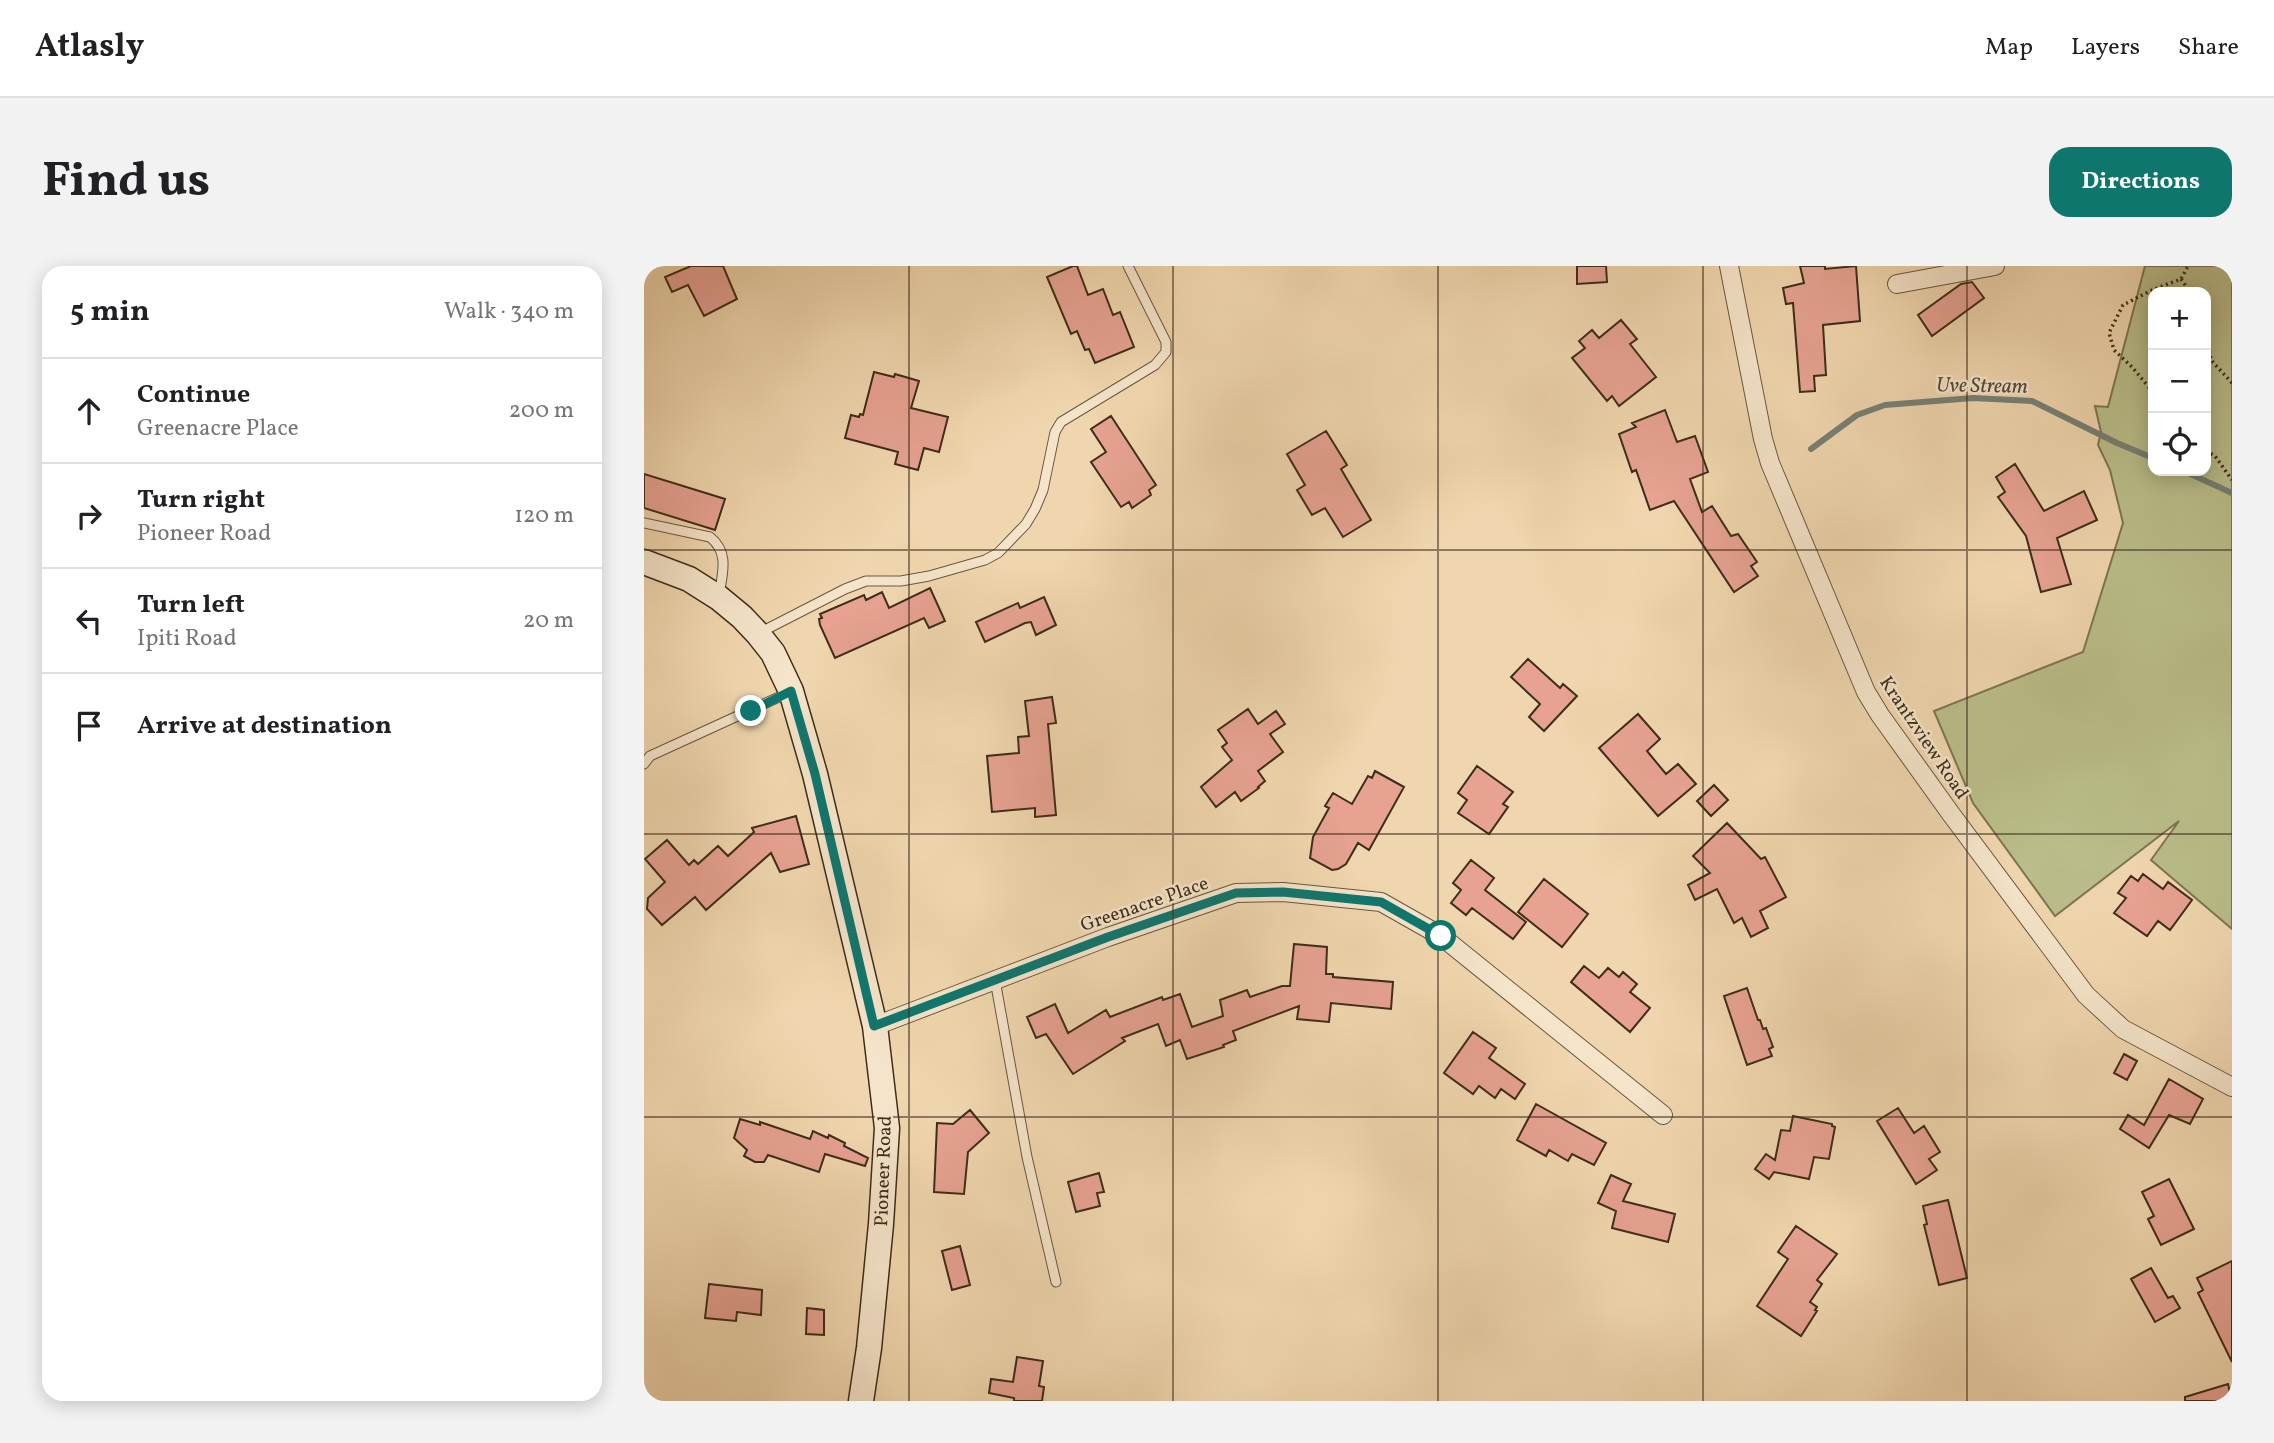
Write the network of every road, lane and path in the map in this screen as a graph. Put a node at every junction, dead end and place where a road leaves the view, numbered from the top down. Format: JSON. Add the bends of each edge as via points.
{"nodes":[{"id":1,"x":1128,"y":266,"type":"edge"},
{"id":2,"x":1729,"y":266,"type":"edge"},
{"id":3,"x":1995,"y":266,"type":"edge"},
{"id":4,"x":2188,"y":266,"type":"edge"},
{"id":5,"x":2181,"y":279,"type":"junction"},
{"id":6,"x":1897,"y":284,"type":"dead end"},
{"id":7,"x":2187,"y":287,"type":"edge"},
{"id":8,"x":2209,"y":350,"type":"edge"},
{"id":9,"x":2232,"y":383,"type":"edge"},
{"id":10,"x":2148,"y":386,"type":"edge"},
{"id":11,"x":2211,"y":454,"type":"edge"},
{"id":12,"x":2232,"y":480,"type":"edge"},
{"id":13,"x":644,"y":523,"type":"edge"},
{"id":14,"x":644,"y":562,"type":"edge"},
{"id":15,"x":719,"y":598,"type":"junction"},
{"id":16,"x":758,"y":634,"type":"junction"},
{"id":17,"x":791,"y":691,"type":"junction"},
{"id":18,"x":644,"y":764,"type":"edge"},
{"id":19,"x":995,"y":980,"type":"junction"},
{"id":20,"x":874,"y":1026,"type":"junction"},
{"id":21,"x":2232,"y":1087,"type":"edge"},
{"id":22,"x":1662,"y":1115,"type":"dead end"},
{"id":23,"x":1056,"y":1282,"type":"dead end"},
{"id":24,"x":862,"y":1401,"type":"edge"}],
"edges":[{"from":1,"to":16,"type":"lane","via":[[1163,333],[1166,352],[1155,365],[1061,422],[1035,509],[1013,539],[992,556],[964,567],[912,579],[866,581]]},
{"from":2,"to":21,"type":"street","name":"Krantzview Road","via":[[1770,463],[1866,692],[1880,715],[2086,995],[2123,1029]]},
{"from":3,"to":6,"type":"street"},
{"from":4,"to":5,"type":"path"},
{"from":5,"to":7,"type":"path"},
{"from":5,"to":10,"type":"path","via":[[2123,305],[2109,333],[2114,350]]},
{"from":8,"to":9,"type":"path","via":[[2211,360]]},
{"from":11,"to":12,"type":"path"},
{"from":13,"to":15,"type":"lane","via":[[710,537],[717,543],[724,559]]},
{"from":14,"to":15,"type":"main road","name":"Pioneer Road","via":[[690,579]]},
{"from":15,"to":16,"type":"main road","name":"Pioneer Road"},
{"from":16,"to":17,"type":"main road","name":"Pioneer Road"},
{"from":17,"to":18,"type":"lane","via":[[650,756]]},
{"from":17,"to":20,"type":"main road","name":"Pioneer Road"},
{"from":19,"to":20,"type":"street","name":"Greenacre Place"},
{"from":19,"to":22,"type":"street","name":"Greenacre Place","via":[[1236,893],[1283,892],[1381,902],[1441,936]]},
{"from":19,"to":23,"type":"lane","via":[[1027,1157]]},
{"from":20,"to":24,"type":"main road","name":"Pioneer Road","via":[[887,1128]]}]}
